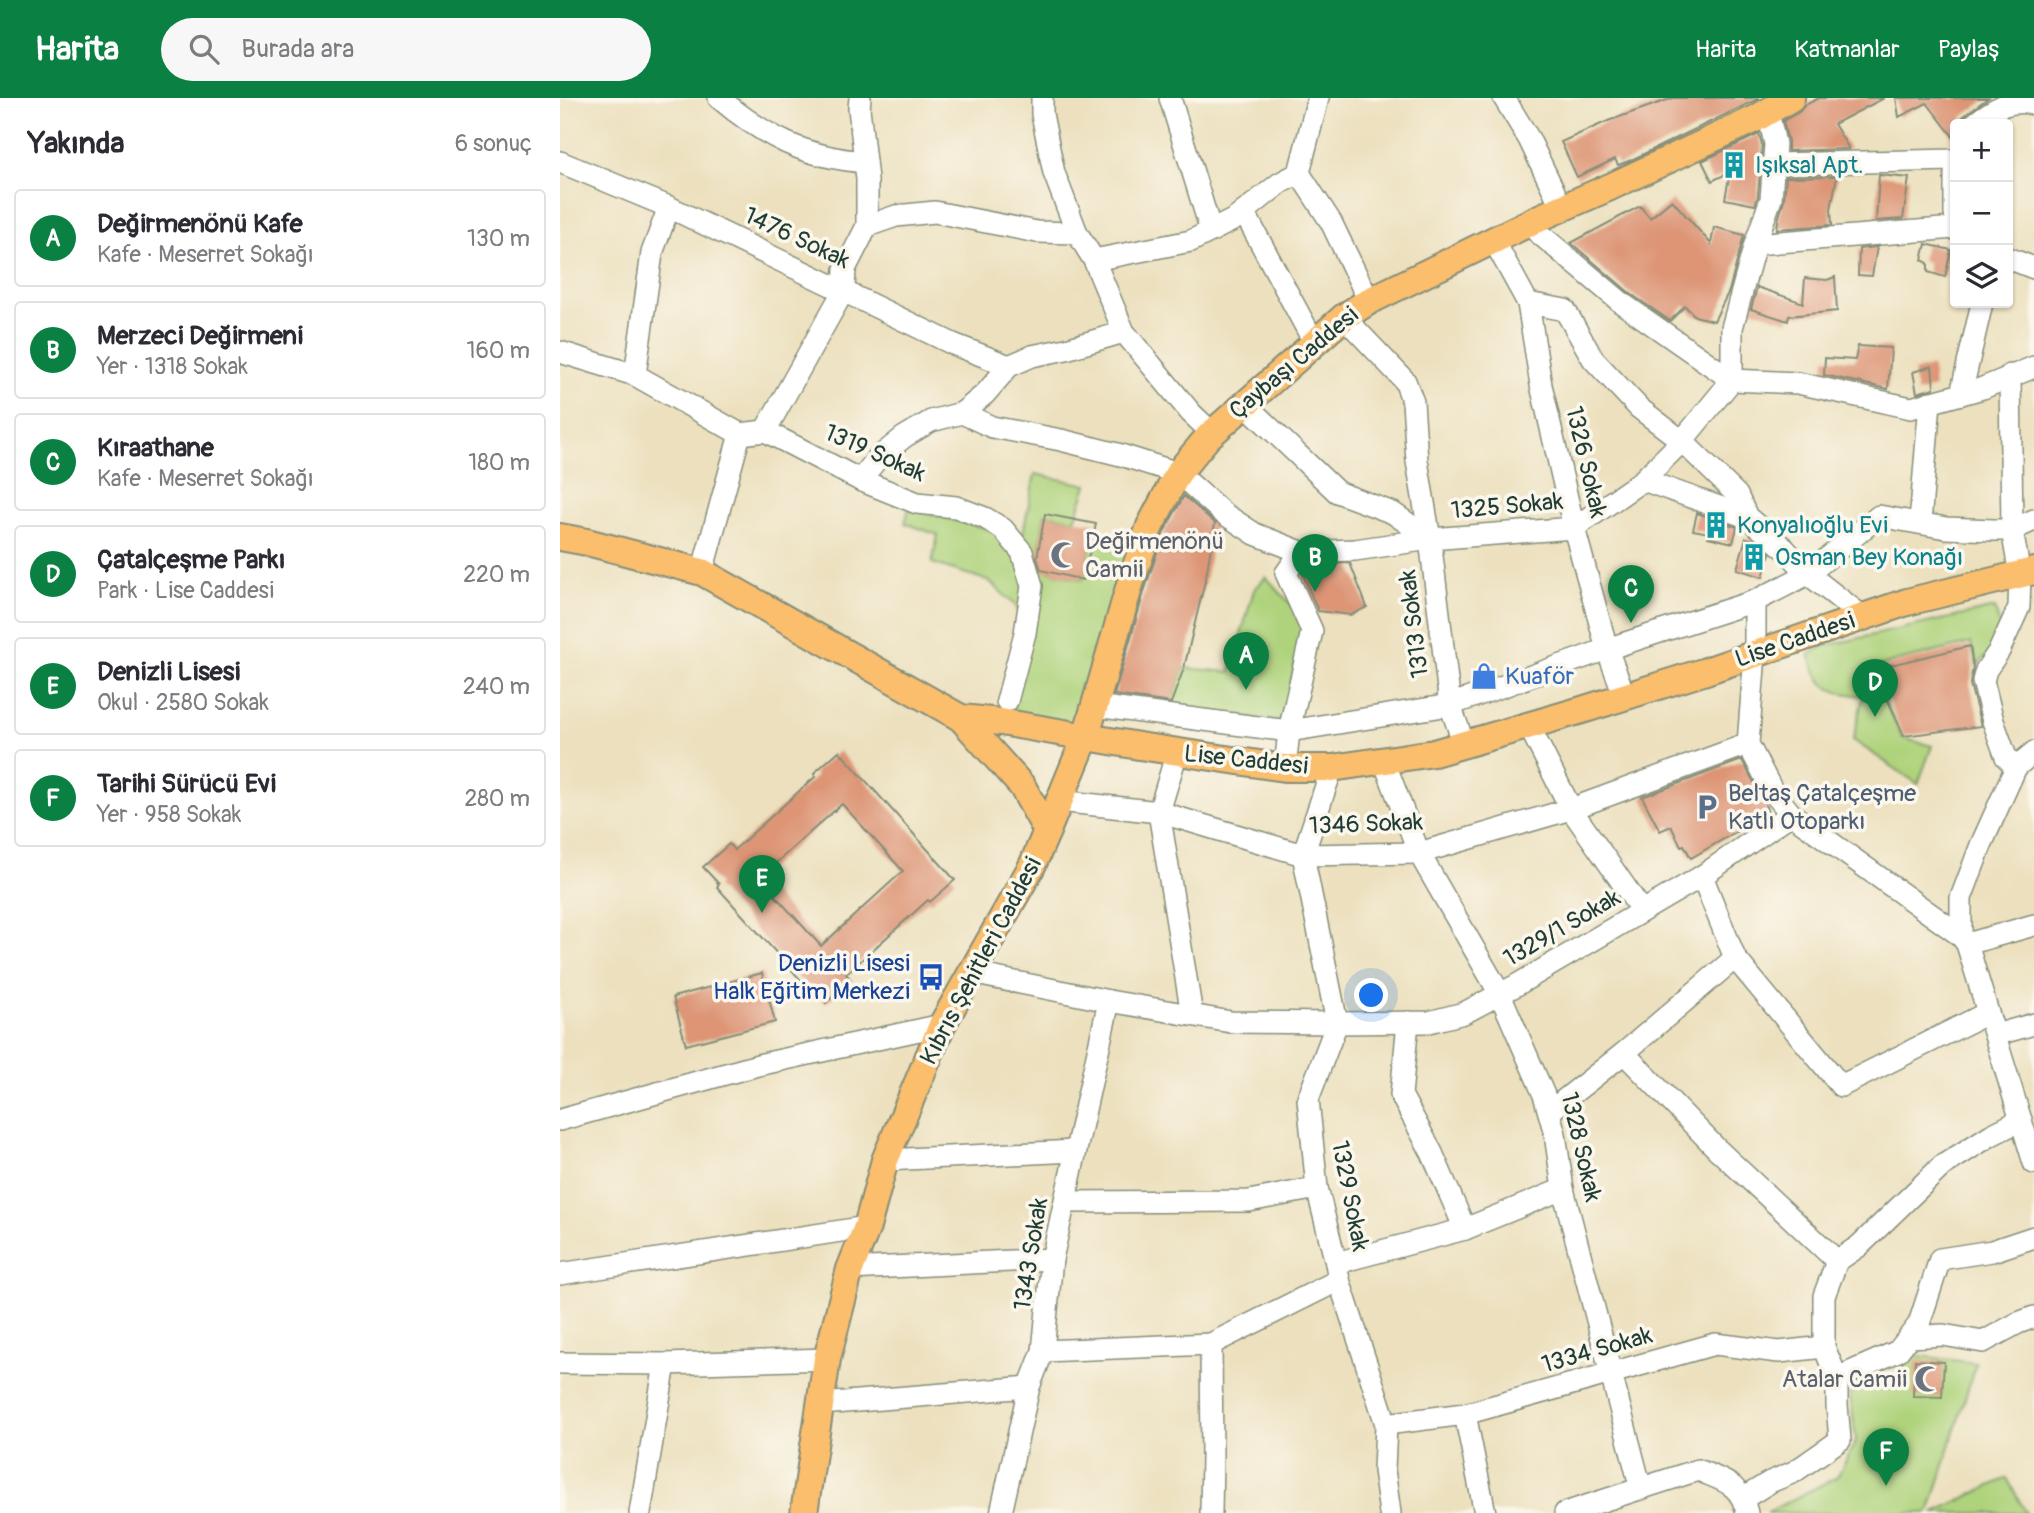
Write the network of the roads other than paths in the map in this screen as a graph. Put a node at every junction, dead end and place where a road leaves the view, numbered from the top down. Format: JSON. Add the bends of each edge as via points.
{"nodes":[{"id":1,"x":719,"y":98,"type":"edge"},
{"id":2,"x":860,"y":98,"type":"edge"},
{"id":3,"x":1042,"y":98,"type":"edge"},
{"id":4,"x":1170,"y":98,"type":"edge"},
{"id":5,"x":1318,"y":98,"type":"edge"},
{"id":6,"x":1504,"y":98,"type":"edge"},
{"id":7,"x":1791,"y":98,"type":"edge"},
{"id":8,"x":2027,"y":101,"type":"edge"},
{"id":9,"x":1768,"y":112,"type":"junction"},
{"id":10,"x":1980,"y":119,"type":"edge"},
{"id":11,"x":1950,"y":160,"type":"edge"},
{"id":12,"x":560,"y":162,"type":"edge"},
{"id":13,"x":865,"y":162,"type":"junction"},
{"id":14,"x":1773,"y":164,"type":"junction"},
{"id":15,"x":1300,"y":173,"type":"junction"},
{"id":16,"x":669,"y":207,"type":"junction"},
{"id":17,"x":1562,"y":208,"type":"junction"},
{"id":18,"x":1244,"y":212,"type":"junction"},
{"id":19,"x":1528,"y":224,"type":"junction"},
{"id":20,"x":867,"y":226,"type":"junction"},
{"id":21,"x":1950,"y":228,"type":"edge"},
{"id":22,"x":1211,"y":231,"type":"junction"},
{"id":23,"x":1077,"y":233,"type":"junction"},
{"id":24,"x":1494,"y":241,"type":"junction"},
{"id":25,"x":1755,"y":244,"type":"junction"},
{"id":26,"x":1094,"y":260,"type":"junction"},
{"id":27,"x":2013,"y":260,"type":"edge"},
{"id":28,"x":2034,"y":268,"type":"edge"},
{"id":29,"x":844,"y":290,"type":"junction"},
{"id":30,"x":1369,"y":301,"type":"junction"},
{"id":31,"x":1528,"y":303,"type":"junction"},
{"id":32,"x":1981,"y":308,"type":"edge"},
{"id":33,"x":1344,"y":317,"type":"junction"},
{"id":34,"x":1124,"y":332,"type":"junction"},
{"id":35,"x":1314,"y":342,"type":"junction"},
{"id":36,"x":560,"y":352,"type":"edge"},
{"id":37,"x":1009,"y":366,"type":"junction"},
{"id":38,"x":2034,"y":367,"type":"edge"},
{"id":39,"x":635,"y":375,"type":"junction"},
{"id":40,"x":2010,"y":375,"type":"junction"},
{"id":41,"x":1732,"y":380,"type":"junction"},
{"id":42,"x":1961,"y":394,"type":"junction"},
{"id":43,"x":1930,"y":402,"type":"junction"},
{"id":44,"x":1245,"y":404,"type":"junction"},
{"id":45,"x":962,"y":413,"type":"junction"},
{"id":46,"x":765,"y":431,"type":"junction"},
{"id":47,"x":1212,"y":433,"type":"junction"},
{"id":48,"x":740,"y":434,"type":"junction"},
{"id":49,"x":1682,"y":441,"type":"junction"},
{"id":50,"x":1178,"y":473,"type":"junction"},
{"id":51,"x":860,"y":480,"type":"junction"},
{"id":52,"x":1643,"y":480,"type":"junction"},
{"id":53,"x":1747,"y":517,"type":"junction"},
{"id":54,"x":2034,"y":520,"type":"edge"},
{"id":55,"x":1920,"y":523,"type":"junction"},
{"id":56,"x":561,"y":527,"type":"edge"},
{"id":57,"x":1574,"y":528,"type":"junction"},
{"id":58,"x":2012,"y":530,"type":"junction"},
{"id":59,"x":1430,"y":539,"type":"junction"},
{"id":60,"x":1301,"y":552,"type":"junction"},
{"id":61,"x":702,"y":572,"type":"junction"},
{"id":62,"x":2027,"y":573,"type":"edge"},
{"id":63,"x":1808,"y":574,"type":"junction"},
{"id":64,"x":1755,"y":601,"type":"junction"},
{"id":65,"x":1863,"y":617,"type":"junction"},
{"id":66,"x":1607,"y":649,"type":"junction"},
{"id":67,"x":1755,"y":654,"type":"junction"},
{"id":68,"x":1625,"y":697,"type":"junction"},
{"id":69,"x":1007,"y":701,"type":"dead end"},
{"id":70,"x":1450,"y":705,"type":"junction"},
{"id":71,"x":1095,"y":706,"type":"junction"},
{"id":72,"x":961,"y":718,"type":"junction"},
{"id":73,"x":1529,"y":726,"type":"junction"},
{"id":74,"x":1289,"y":731,"type":"junction"},
{"id":75,"x":1086,"y":736,"type":"junction"},
{"id":76,"x":1464,"y":744,"type":"junction"},
{"id":77,"x":1748,"y":744,"type":"junction"},
{"id":78,"x":1177,"y":752,"type":"junction"},
{"id":79,"x":2034,"y":752,"type":"edge"},
{"id":80,"x":1384,"y":761,"type":"junction"},
{"id":81,"x":2016,"y":767,"type":"junction"},
{"id":82,"x":1285,"y":768,"type":"junction"},
{"id":83,"x":1332,"y":768,"type":"junction"},
{"id":84,"x":1059,"y":801,"type":"junction"},
{"id":85,"x":1571,"y":809,"type":"junction"},
{"id":86,"x":1159,"y":813,"type":"junction"},
{"id":87,"x":1791,"y":814,"type":"junction"},
{"id":88,"x":1047,"y":831,"type":"junction"},
{"id":89,"x":1419,"y":853,"type":"junction"},
{"id":90,"x":1303,"y":855,"type":"junction"},
{"id":91,"x":1702,"y":876,"type":"junction"},
{"id":92,"x":1642,"y":911,"type":"junction"},
{"id":93,"x":2034,"y":925,"type":"edge"},
{"id":94,"x":1964,"y":940,"type":"junction"},
{"id":95,"x":1735,"y":957,"type":"junction"},
{"id":96,"x":971,"y":973,"type":"junction"},
{"id":97,"x":1500,"y":994,"type":"junction"},
{"id":98,"x":1109,"y":1002,"type":"junction"},
{"id":99,"x":1987,"y":1013,"type":"junction"},
{"id":100,"x":1192,"y":1015,"type":"junction"},
{"id":101,"x":1408,"y":1022,"type":"junction"},
{"id":102,"x":1337,"y":1023,"type":"junction"},
{"id":103,"x":2034,"y":1024,"type":"edge"},
{"id":104,"x":942,"y":1025,"type":"junction"},
{"id":105,"x":1996,"y":1035,"type":"junction"},
{"id":106,"x":1624,"y":1053,"type":"junction"},
{"id":107,"x":1549,"y":1112,"type":"junction"},
{"id":108,"x":560,"y":1120,"type":"edge"},
{"id":109,"x":2021,"y":1120,"type":"junction"},
{"id":110,"x":1075,"y":1151,"type":"junction"},
{"id":111,"x":885,"y":1160,"type":"junction"},
{"id":112,"x":2034,"y":1163,"type":"edge"},
{"id":113,"x":1317,"y":1188,"type":"junction"},
{"id":114,"x":1563,"y":1189,"type":"junction"},
{"id":115,"x":1065,"y":1202,"type":"junction"},
{"id":116,"x":867,"y":1227,"type":"junction"},
{"id":117,"x":1465,"y":1229,"type":"junction"},
{"id":118,"x":2034,"y":1237,"type":"edge"},
{"id":119,"x":1052,"y":1259,"type":"junction"},
{"id":120,"x":1837,"y":1261,"type":"junction"},
{"id":121,"x":850,"y":1269,"type":"junction"},
{"id":122,"x":1338,"y":1271,"type":"junction"},
{"id":123,"x":560,"y":1274,"type":"edge"},
{"id":124,"x":2034,"y":1317,"type":"edge"},
{"id":125,"x":1910,"y":1337,"type":"junction"},
{"id":126,"x":1211,"y":1344,"type":"junction"},
{"id":127,"x":1824,"y":1347,"type":"junction"},
{"id":128,"x":1043,"y":1351,"type":"junction"},
{"id":129,"x":827,"y":1359,"type":"junction"},
{"id":130,"x":560,"y":1363,"type":"edge"},
{"id":131,"x":665,"y":1364,"type":"junction"},
{"id":132,"x":1612,"y":1373,"type":"junction"},
{"id":133,"x":1837,"y":1378,"type":"junction"},
{"id":134,"x":1028,"y":1387,"type":"junction"},
{"id":135,"x":821,"y":1404,"type":"junction"},
{"id":136,"x":1465,"y":1414,"type":"junction"},
{"id":137,"x":1385,"y":1423,"type":"junction"},
{"id":138,"x":1641,"y":1489,"type":"junction"},
{"id":139,"x":1745,"y":1505,"type":"edge"},
{"id":140,"x":640,"y":1513,"type":"edge"},
{"id":141,"x":804,"y":1513,"type":"edge"},
{"id":142,"x":1001,"y":1513,"type":"edge"},
{"id":143,"x":1211,"y":1513,"type":"edge"},
{"id":144,"x":1391,"y":1513,"type":"edge"},
{"id":145,"x":1485,"y":1513,"type":"edge"},
{"id":146,"x":1565,"y":1513,"type":"edge"}],
"edges":[{"from":1,"to":13,"type":"street","via":[[753,125],[805,152]]},
{"from":2,"to":13,"type":"street"},
{"from":3,"to":23,"type":"street","via":[[1054,173]]},
{"from":4,"to":22,"type":"street"},
{"from":5,"to":15,"type":"street"},
{"from":6,"to":17,"type":"street"},
{"from":7,"to":9,"type":"main road","name":"Çaybaşı Caddesi"},
{"from":8,"to":10,"type":"street","via":[[2006,103]]},
{"from":9,"to":14,"type":"street","via":[[1775,144]]},
{"from":9,"to":17,"type":"main road","name":"Çaybaşı Caddesi"},
{"from":11,"to":14,"type":"street"},
{"from":12,"to":16,"type":"street","name":"1476 Sokak"},
{"from":13,"to":20,"type":"street"},
{"from":14,"to":25,"type":"street","via":[[1771,199]]},
{"from":15,"to":18,"type":"street"},
{"from":15,"to":30,"type":"street","via":[[1331,222]]},
{"from":16,"to":29,"type":"street","name":"1476 Sokak"},
{"from":16,"to":39,"type":"street","via":[[652,253]]},
{"from":17,"to":19,"type":"main road","name":"Çaybaşı Caddesi"},
{"from":18,"to":22,"type":"street"},
{"from":18,"to":35,"type":"street"},
{"from":19,"to":24,"type":"main road","name":"Çaybaşı Caddesi"},
{"from":19,"to":41,"type":"street","via":[[1623,304]]},
{"from":20,"to":23,"type":"street","via":[[896,216],[935,212],[1037,232]]},
{"from":20,"to":29,"type":"street","via":[[845,269]]},
{"from":21,"to":25,"type":"street"},
{"from":22,"to":26,"type":"street","via":[[1191,242]]},
{"from":23,"to":26,"type":"street"},
{"from":24,"to":30,"type":"main road","name":"Çaybaşı Caddesi"},
{"from":24,"to":31,"type":"street","name":"1326 Sokak"},
{"from":25,"to":41,"type":"street","via":[[1732,328]]},
{"from":26,"to":34,"type":"street"},
{"from":27,"to":28,"type":"street"},
{"from":29,"to":37,"type":"street","name":"1476 Sokak"},
{"from":29,"to":46,"type":"street"},
{"from":30,"to":33,"type":"main road","name":"Çaybaşı Caddesi"},
{"from":31,"to":49,"type":"street","via":[[1565,310],[1592,359],[1639,408]]},
{"from":31,"to":57,"type":"street","name":"1326 Sokak","via":[[1541,385]]},
{"from":32,"to":42,"type":"street"},
{"from":33,"to":35,"type":"main road","name":"Çaybaşı Caddesi"},
{"from":33,"to":59,"type":"street","name":"1313 Sokak","via":[[1405,381],[1413,402]]},
{"from":34,"to":37,"type":"street"},
{"from":34,"to":47,"type":"street"},
{"from":35,"to":44,"type":"main road","name":"Çaybaşı Caddesi"},
{"from":36,"to":39,"type":"street"},
{"from":37,"to":45,"type":"street"},
{"from":38,"to":40,"type":"street"},
{"from":39,"to":48,"type":"street"},
{"from":40,"to":42,"type":"street"},
{"from":40,"to":58,"type":"street"},
{"from":41,"to":43,"type":"street","via":[[1798,383],[1911,408]]},
{"from":41,"to":49,"type":"street","name":"1325 Sokak"},
{"from":42,"to":43,"type":"street"},
{"from":43,"to":55,"type":"street"},
{"from":44,"to":47,"type":"main road","name":"Çaybaşı Caddesi"},
{"from":44,"to":59,"type":"street","name":"1325 Sokak","via":[[1337,492],[1393,513]]},
{"from":45,"to":50,"type":"street","via":[[992,427],[1061,440]]},
{"from":45,"to":51,"type":"street","via":[[930,421],[904,437]]},
{"from":46,"to":48,"type":"street"},
{"from":46,"to":51,"type":"street","name":"1319 Sokak"},
{"from":47,"to":50,"type":"main road","name":"Çaybaşı Caddesi"},
{"from":48,"to":61,"type":"street"},
{"from":49,"to":52,"type":"street","name":"1325 Sokak"},
{"from":49,"to":53,"type":"street","via":[[1737,495]]},
{"from":50,"to":60,"type":"street","via":[[1255,534]]},
{"from":50,"to":71,"type":"main road","name":"Çaybaşı Caddesi","via":[[1150,526]]},
{"from":51,"to":69,"type":"street","name":"1319 Sokak","via":[[917,503],[956,507],[985,518],[1003,529],[1022,552],[1032,586]]},
{"from":52,"to":53,"type":"street"},
{"from":52,"to":57,"type":"street","name":"1325 Sokak"},
{"from":53,"to":63,"type":"street"},
{"from":54,"to":58,"type":"street"},
{"from":55,"to":58,"type":"street"},
{"from":55,"to":63,"type":"street","via":[[1879,516]]},
{"from":56,"to":61,"type":"main road","name":"Lise Caddesi","via":[[587,542]]},
{"from":57,"to":59,"type":"street","name":"1325 Sokak"},
{"from":57,"to":66,"type":"street","name":"1326 Sokak"},
{"from":58,"to":62,"type":"street"},
{"from":59,"to":60,"type":"street"},
{"from":59,"to":70,"type":"street","name":"1313 Sokak"},
{"from":60,"to":74,"type":"street","via":[[1286,573],[1312,631]]},
{"from":61,"to":72,"type":"main road","name":"Lise Caddesi"},
{"from":62,"to":65,"type":"main road","name":"Lise Caddesi"},
{"from":62,"to":81,"type":"street","via":[[2019,607],[1983,681],[2006,757]]},
{"from":63,"to":64,"type":"street"},
{"from":63,"to":65,"type":"street"},
{"from":64,"to":66,"type":"street"},
{"from":64,"to":67,"type":"street"},
{"from":65,"to":67,"type":"main road","name":"Lise Caddesi"},
{"from":66,"to":68,"type":"street","name":"1326 Sokak"},
{"from":66,"to":70,"type":"street"},
{"from":67,"to":68,"type":"main road","name":"Lise Caddesi"},
{"from":67,"to":77,"type":"street"},
{"from":68,"to":73,"type":"main road","name":"Lise Caddesi"},
{"from":70,"to":74,"type":"street"},
{"from":70,"to":76,"type":"street","name":"1313 Sokak"},
{"from":71,"to":74,"type":"street"},
{"from":71,"to":75,"type":"main road","name":"Çaybaşı Caddesi"},
{"from":72,"to":75,"type":"main road","name":"Lise Caddesi"},
{"from":72,"to":88,"type":"main road","via":[[1023,786]]},
{"from":73,"to":76,"type":"main road","name":"Lise Caddesi"},
{"from":73,"to":85,"type":"street"},
{"from":74,"to":82,"type":"street"},
{"from":75,"to":78,"type":"main road","name":"Lise Caddesi"},
{"from":75,"to":84,"type":"main road","name":"Kıbrıs Şehitleri Caddesi"},
{"from":76,"to":80,"type":"main road","name":"Lise Caddesi"},
{"from":77,"to":85,"type":"street","name":"1346 Sokak"},
{"from":77,"to":87,"type":"street","via":[[1773,792]]},
{"from":78,"to":82,"type":"main road","name":"Lise Caddesi"},
{"from":78,"to":86,"type":"street"},
{"from":79,"to":81,"type":"street"},
{"from":80,"to":83,"type":"main road","name":"Lise Caddesi"},
{"from":80,"to":89,"type":"street","name":"1328 Sokak"},
{"from":81,"to":94,"type":"street","via":[[1961,898]]},
{"from":82,"to":83,"type":"main road","name":"Lise Caddesi"},
{"from":83,"to":90,"type":"street"},
{"from":84,"to":86,"type":"street","name":"1346 Sokak"},
{"from":84,"to":88,"type":"main road","name":"Kıbrıs Şehitleri Caddesi"},
{"from":85,"to":89,"type":"street","name":"1346 Sokak"},
{"from":85,"to":92,"type":"street"},
{"from":86,"to":90,"type":"street","name":"1346 Sokak"},
{"from":86,"to":100,"type":"street"},
{"from":87,"to":91,"type":"street","name":"1329/1 Sokak"},
{"from":87,"to":94,"type":"street"},
{"from":88,"to":96,"type":"main road","name":"Kıbrıs Şehitleri Caddesi"},
{"from":89,"to":90,"type":"street","name":"1346 Sokak"},
{"from":89,"to":97,"type":"street","name":"1328 Sokak"},
{"from":90,"to":102,"type":"street"},
{"from":91,"to":92,"type":"street","name":"1329/1 Sokak"},
{"from":91,"to":95,"type":"street"},
{"from":92,"to":97,"type":"street","name":"1329/1 Sokak"},
{"from":93,"to":94,"type":"street"},
{"from":94,"to":99,"type":"street"},
{"from":95,"to":99,"type":"street","via":[[1841,1086]]},
{"from":95,"to":106,"type":"street"},
{"from":96,"to":98,"type":"street","name":"1329/1 Sokak"},
{"from":96,"to":104,"type":"main road","name":"Kıbrıs Şehitleri Caddesi"},
{"from":97,"to":101,"type":"street","name":"1329/1 Sokak","via":[[1464,1013]]},
{"from":97,"to":107,"type":"street","name":"1328 Sokak"},
{"from":98,"to":100,"type":"street","name":"1329/1 Sokak"},
{"from":98,"to":110,"type":"street","name":"1343 Sokak"},
{"from":99,"to":105,"type":"street"},
{"from":100,"to":102,"type":"street","name":"1329/1 Sokak","via":[[1231,1021]]},
{"from":101,"to":102,"type":"street","name":"1329/1 Sokak"},
{"from":101,"to":117,"type":"street","via":[[1401,1095]]},
{"from":102,"to":113,"type":"street","name":"1329 Sokak","via":[[1308,1099]]},
{"from":103,"to":105,"type":"street"},
{"from":104,"to":108,"type":"street","via":[[758,1065]]},
{"from":104,"to":111,"type":"main road","name":"Kıbrıs Şehitleri Caddesi"},
{"from":105,"to":109,"type":"street"},
{"from":106,"to":107,"type":"street"},
{"from":106,"to":120,"type":"street","via":[[1716,1148]]},
{"from":107,"to":114,"type":"street","name":"1328 Sokak"},
{"from":109,"to":112,"type":"street"},
{"from":109,"to":120,"type":"street","via":[[1942,1166],[1859,1246]]},
{"from":110,"to":111,"type":"street"},
{"from":110,"to":115,"type":"street","name":"1343 Sokak"},
{"from":111,"to":116,"type":"main road","name":"Kıbrıs Şehitleri Caddesi"},
{"from":113,"to":115,"type":"street","via":[[1249,1201]]},
{"from":113,"to":122,"type":"street","name":"1329 Sokak"},
{"from":114,"to":117,"type":"street"},
{"from":114,"to":132,"type":"street","name":"1328 Sokak"},
{"from":115,"to":119,"type":"street","name":"1343 Sokak"},
{"from":116,"to":121,"type":"main road","name":"Kıbrıs Şehitleri Caddesi"},
{"from":116,"to":123,"type":"street"},
{"from":117,"to":122,"type":"street"},
{"from":118,"to":125,"type":"street","via":[[1992,1251],[1940,1259],[1919,1324]]},
{"from":119,"to":121,"type":"street"},
{"from":119,"to":128,"type":"street","name":"1343 Sokak"},
{"from":120,"to":127,"type":"street","via":[[1824,1296]]},
{"from":121,"to":129,"type":"main road","name":"Kıbrıs Şehitleri Caddesi"},
{"from":122,"to":126,"type":"street"},
{"from":122,"to":137,"type":"street","name":"1329 Sokak"},
{"from":124,"to":125,"type":"street","via":[[1983,1342],[1943,1335]]},
{"from":125,"to":133,"type":"street","via":[[1898,1351]]},
{"from":126,"to":128,"type":"street"},
{"from":126,"to":143,"type":"street"},
{"from":127,"to":132,"type":"street","name":"1334 Sokak","via":[[1779,1352],[1716,1344]]},
{"from":127,"to":133,"type":"street"},
{"from":128,"to":134,"type":"street","name":"1343 Sokak"},
{"from":129,"to":131,"type":"street"},
{"from":129,"to":135,"type":"main road","name":"Kıbrıs Şehitleri Caddesi"},
{"from":130,"to":131,"type":"street"},
{"from":131,"to":140,"type":"street"},
{"from":132,"to":136,"type":"street","name":"1334 Sokak"},
{"from":132,"to":138,"type":"street","name":"1328 Sokak"},
{"from":133,"to":139,"type":"street","via":[[1840,1440],[1794,1472],[1770,1482]]},
{"from":134,"to":135,"type":"street"},
{"from":134,"to":142,"type":"street","name":"1343 Sokak"},
{"from":135,"to":141,"type":"main road","name":"Kıbrıs Şehitleri Caddesi"},
{"from":136,"to":137,"type":"street","name":"1334 Sokak"},
{"from":136,"to":145,"type":"street"},
{"from":137,"to":144,"type":"street","name":"1329 Sokak","via":[[1384,1470]]},
{"from":138,"to":139,"type":"street","via":[[1698,1470],[1732,1485]]},
{"from":138,"to":146,"type":"street"}]}
